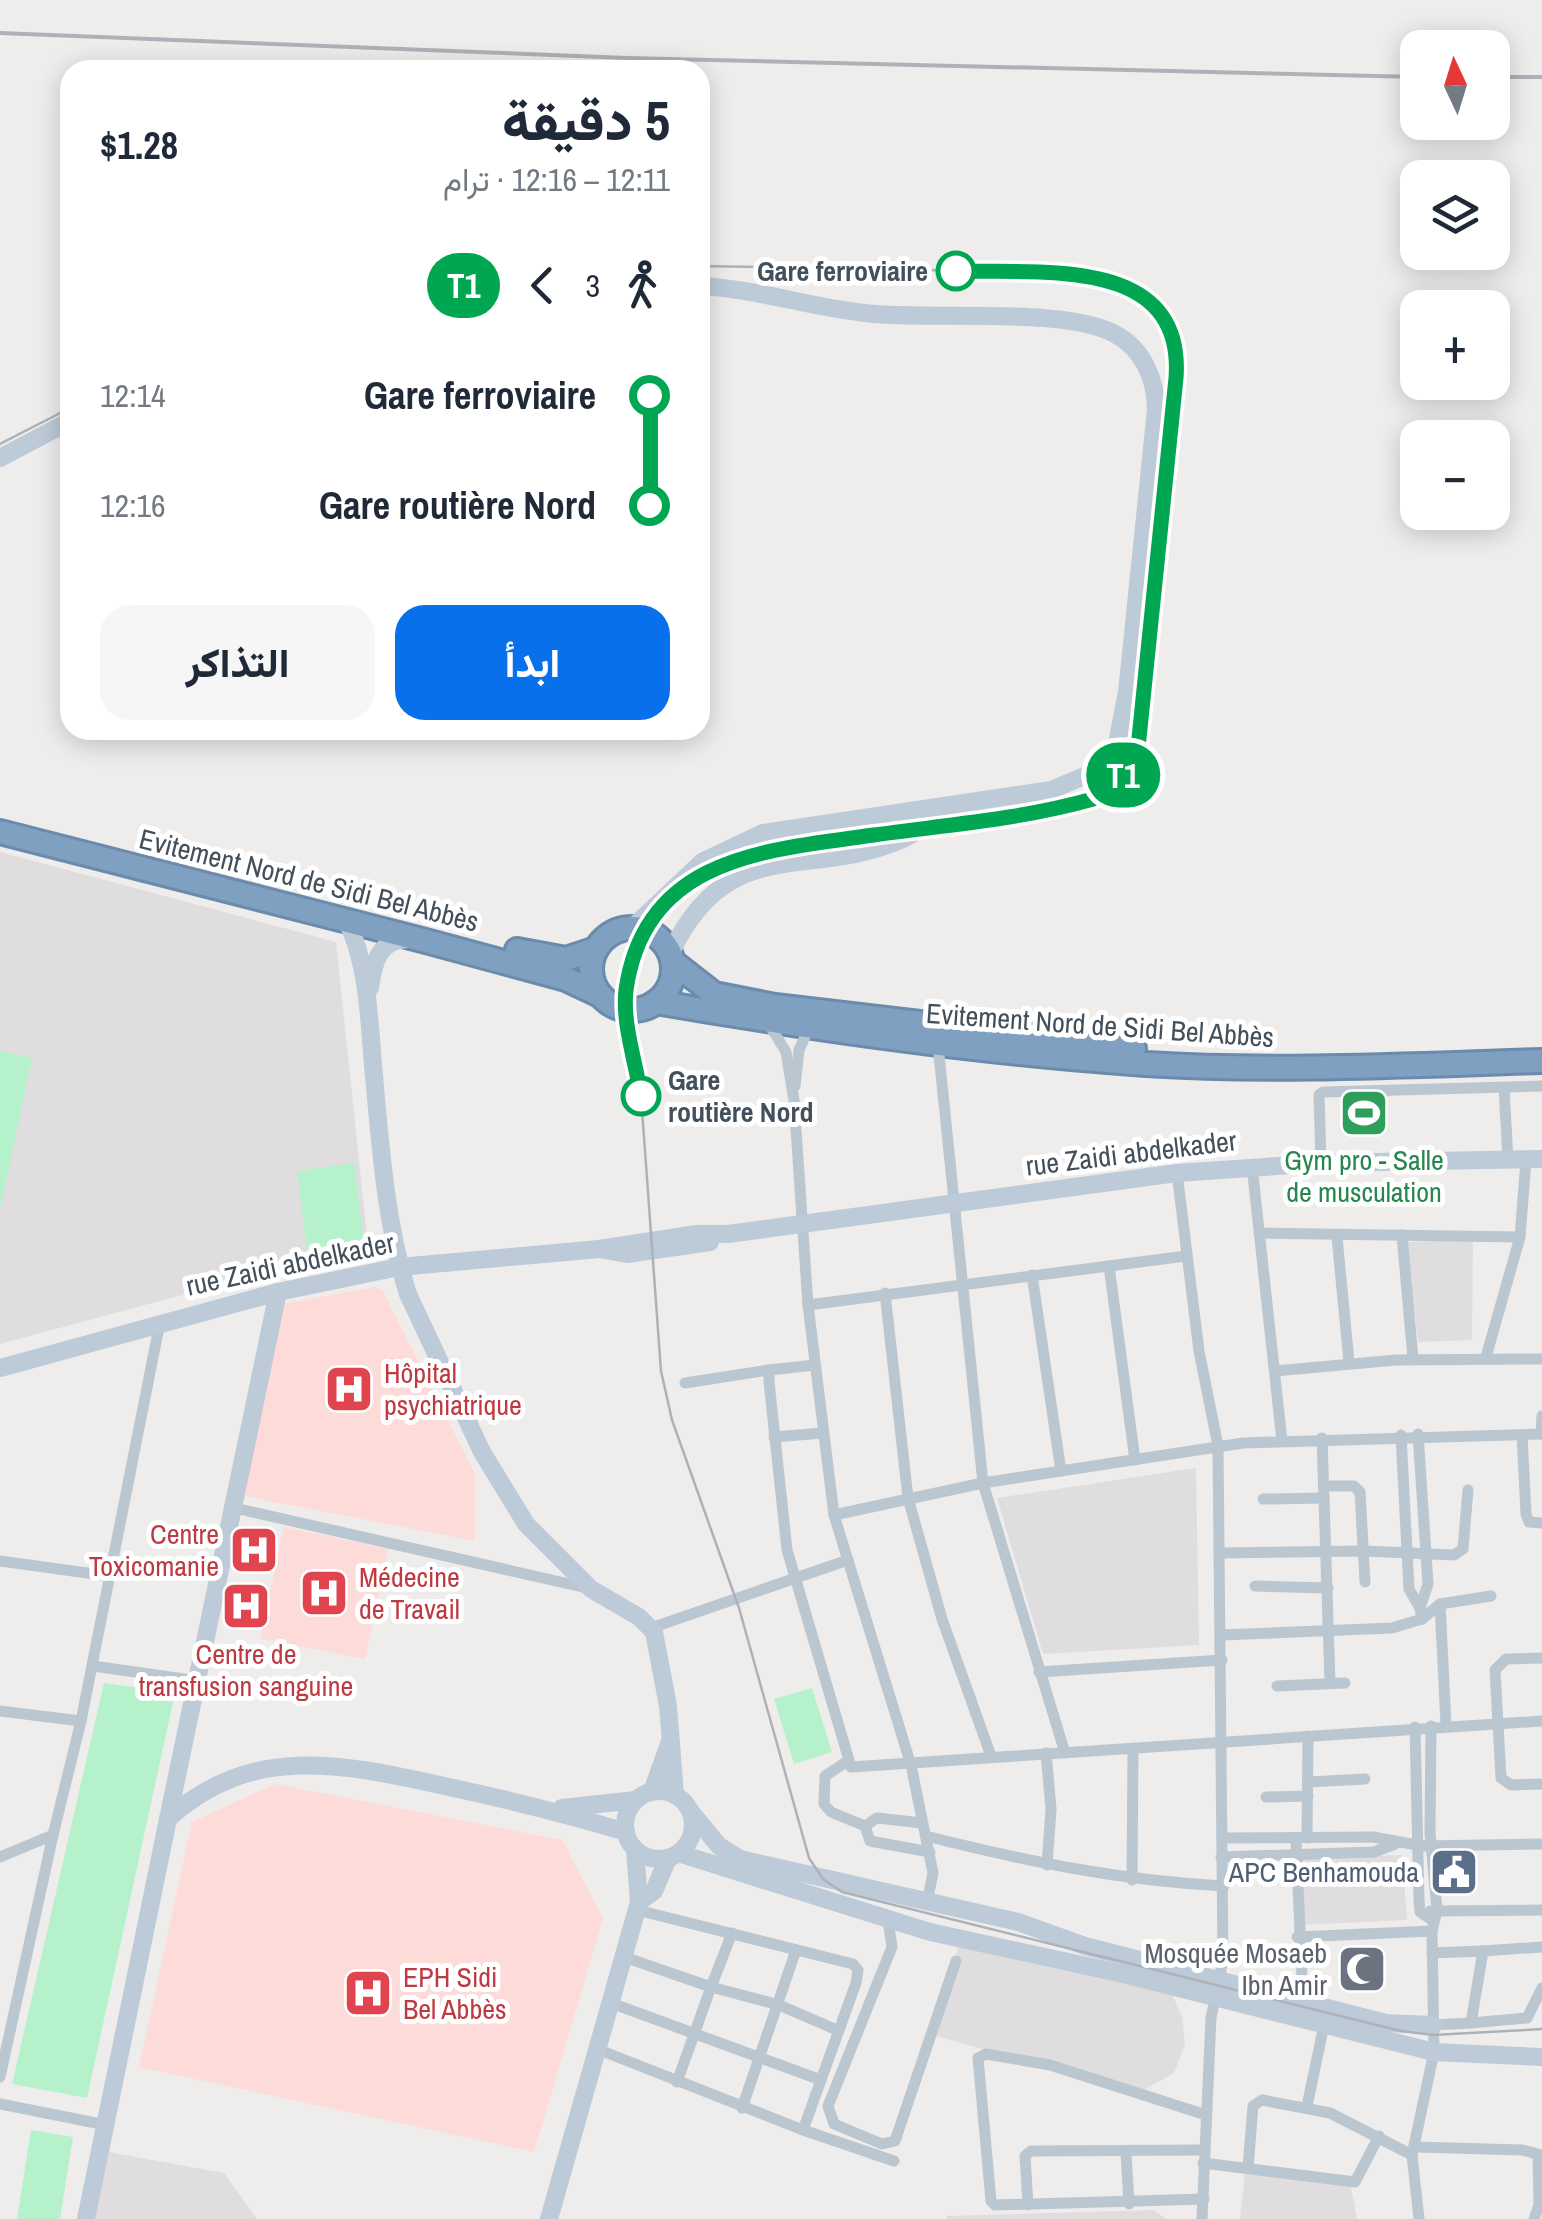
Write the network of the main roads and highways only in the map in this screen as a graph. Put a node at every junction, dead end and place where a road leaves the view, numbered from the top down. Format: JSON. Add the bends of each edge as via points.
{"nodes":[{"id":1,"x":710,"y":287,"type":"edge"},
{"id":2,"x":60,"y":427,"type":"edge"},
{"id":3,"x":0,"y":458,"type":"edge"},
{"id":4,"x":938,"y":808,"type":"junction"},
{"id":5,"x":901,"y":813,"type":"junction"},
{"id":6,"x":0,"y":816,"type":"edge"},
{"id":7,"x":0,"y":832,"type":"edge"},
{"id":8,"x":906,"y":837,"type":"junction"},
{"id":9,"x":347,"y":921,"type":"junction"},
{"id":10,"x":632,"y":928,"type":"junction"},
{"id":11,"x":422,"y":940,"type":"junction"},
{"id":12,"x":596,"y":949,"type":"junction"},
{"id":13,"x":672,"y":958,"type":"junction"},
{"id":14,"x":600,"y":995,"type":"junction"},
{"id":15,"x":656,"y":1002,"type":"junction"},
{"id":16,"x":368,"y":1003,"type":"junction"},
{"id":17,"x":1542,"y":1046,"type":"edge"},
{"id":18,"x":1542,"y":1061,"type":"edge"},
{"id":19,"x":1525,"y":1160,"type":"edge"},
{"id":20,"x":399,"y":1267,"type":"junction"},
{"id":21,"x":278,"y":1292,"type":"junction"},
{"id":22,"x":0,"y":1368,"type":"edge"},
{"id":23,"x":670,"y":1741,"type":"junction"},
{"id":24,"x":674,"y":1794,"type":"junction"},
{"id":25,"x":644,"y":1796,"type":"junction"},
{"id":26,"x":546,"y":1808,"type":"junction"},
{"id":27,"x":691,"y":1812,"type":"junction"},
{"id":28,"x":168,"y":1819,"type":"junction"},
{"id":29,"x":630,"y":1841,"type":"junction"},
{"id":30,"x":673,"y":1856,"type":"junction"},
{"id":31,"x":638,"y":1906,"type":"junction"},
{"id":32,"x":1433,"y":2025,"type":"road end"},
{"id":33,"x":1542,"y":2057,"type":"edge"},
{"id":34,"x":86,"y":2219,"type":"edge"},
{"id":35,"x":549,"y":2219,"type":"edge"}],
"edges":[{"from":1,"to":4,"type":"main road","via":[[862,313],[1076,322],[1123,339],[1148,371],[1156,410],[1117,743],[1094,772],[1068,786]]},
{"from":2,"to":3,"type":"main road"},
{"from":4,"to":5,"type":"main road"},
{"from":4,"to":8,"type":"main road"},
{"from":5,"to":8,"type":"main road"},
{"from":5,"to":10,"type":"main road","via":[[778,829],[744,840],[684,876]]},
{"from":6,"to":12,"type":"highway","name":"Evitement Nord de Sidi Bel Abbès","via":[[542,957],[566,959]]},
{"from":7,"to":9,"type":"highway","name":"Evitement Nord de Sidi Bel Abbès"},
{"from":8,"to":13,"type":"main road","via":[[740,876],[706,899],[685,924]]},
{"from":9,"to":11,"type":"highway","name":"Evitement Nord de Sidi Bel Abbès"},
{"from":9,"to":16,"type":"main road"},
{"from":10,"to":12,"type":"highway"},
{"from":10,"to":13,"type":"highway","via":[[657,936]]},
{"from":11,"to":14,"type":"highway","name":"Evitement Nord de Sidi Bel Abbès","via":[[566,979]]},
{"from":11,"to":16,"type":"main road","via":[[396,939],[379,953]]},
{"from":12,"to":14,"type":"highway","via":[[592,978]]},
{"from":13,"to":15,"type":"highway","via":[[670,984]]},
{"from":13,"to":17,"type":"highway","name":"Evitement Nord de Sidi Bel Abbès","via":[[714,994],[776,1006],[1146,1049]]},
{"from":14,"to":15,"type":"highway","via":[[626,1010]]},
{"from":15,"to":18,"type":"highway","name":"Evitement Nord de Sidi Bel Abbès","via":[[938,1045],[1222,1066]]},
{"from":16,"to":20,"type":"main road"},
{"from":19,"to":20,"type":"main road","name":"rue Zaidi abdelkader","via":[[1177,1173],[728,1234],[652,1253],[599,1249]]},
{"from":20,"to":21,"type":"main road","name":"rue Zaidi abdelkader"},
{"from":20,"to":23,"type":"main road","via":[[490,1469],[542,1543],[591,1589],[651,1628],[660,1649]]},
{"from":21,"to":22,"type":"main road","name":"rue Zaidi abdelkader"},
{"from":21,"to":28,"type":"main road"},
{"from":23,"to":24,"type":"main road"},
{"from":23,"to":25,"type":"main road"},
{"from":24,"to":25,"type":"main road"},
{"from":24,"to":27,"type":"main road"},
{"from":25,"to":26,"type":"main road"},
{"from":25,"to":29,"type":"main road","via":[[627,1814]]},
{"from":26,"to":28,"type":"main road","via":[[359,1769],[297,1764],[223,1781]]},
{"from":26,"to":29,"type":"main road"},
{"from":27,"to":30,"type":"main road","via":[[692,1835]]},
{"from":27,"to":32,"type":"main road","via":[[719,1846],[740,1858],[1018,1922],[1084,1946],[1302,2002],[1386,2022]]},
{"from":28,"to":34,"type":"main road"},
{"from":29,"to":30,"type":"main road","via":[[650,1858]]},
{"from":29,"to":31,"type":"main road"},
{"from":30,"to":31,"type":"main road","via":[[654,1892]]},
{"from":30,"to":33,"type":"main road","via":[[888,1920],[1434,2052]]},
{"from":31,"to":35,"type":"main road"}]}
